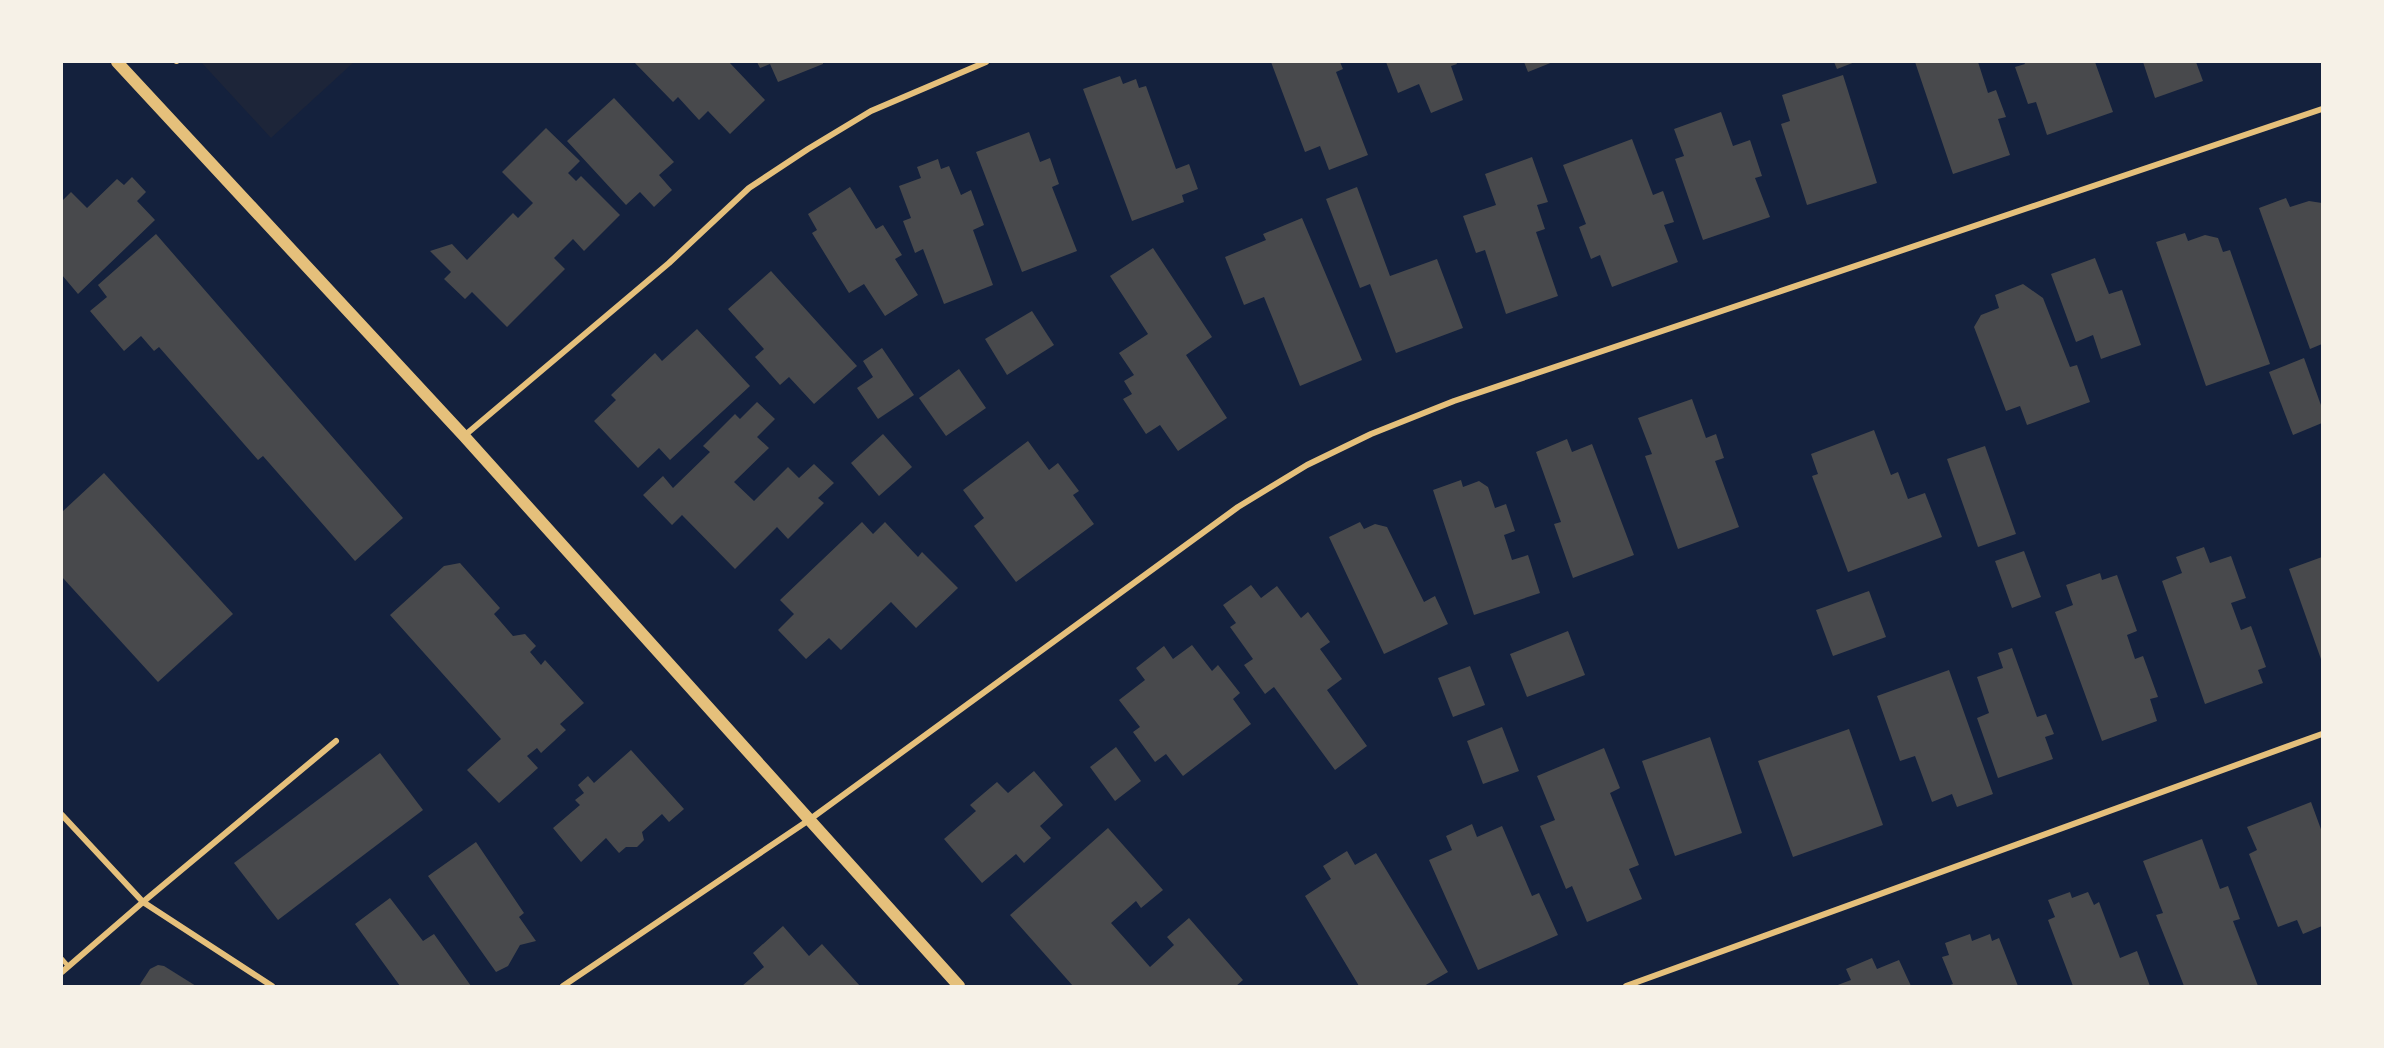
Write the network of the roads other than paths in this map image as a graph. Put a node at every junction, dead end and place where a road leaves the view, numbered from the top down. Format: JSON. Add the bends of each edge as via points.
{"nodes":[{"id":1,"x":117,"y":62,"type":"edge"},
{"id":2,"x":986,"y":62,"type":"edge"},
{"id":3,"x":2322,"y":109,"type":"edge"},
{"id":4,"x":464,"y":436,"type":"junction"},
{"id":5,"x":2322,"y":734,"type":"edge"},
{"id":6,"x":336,"y":741,"type":"dead end"},
{"id":7,"x":62,"y":815,"type":"edge"},
{"id":8,"x":809,"y":820,"type":"junction"},
{"id":9,"x":143,"y":902,"type":"junction"},
{"id":10,"x":62,"y":959,"type":"edge"},
{"id":11,"x":68,"y":966,"type":"junction"},
{"id":12,"x":62,"y":972,"type":"edge"},
{"id":13,"x":272,"y":987,"type":"edge"},
{"id":14,"x":563,"y":987,"type":"edge"},
{"id":15,"x":959,"y":987,"type":"edge"},
{"id":16,"x":1626,"y":987,"type":"edge"}],
"edges":[{"from":1,"to":4,"type":"main road"},
{"from":2,"to":4,"type":"street","via":[[872,111],[749,188],[669,263]]},
{"from":3,"to":8,"type":"street","via":[[1454,401],[1371,434],[1307,465],[1238,507]]},
{"from":4,"to":8,"type":"main road"},
{"from":5,"to":16,"type":"street"},
{"from":6,"to":9,"type":"street"},
{"from":7,"to":9,"type":"street"},
{"from":8,"to":14,"type":"street"},
{"from":8,"to":15,"type":"main road"},
{"from":9,"to":11,"type":"street"},
{"from":9,"to":13,"type":"street"},
{"from":10,"to":11,"type":"lane"},
{"from":11,"to":12,"type":"street"}]}
